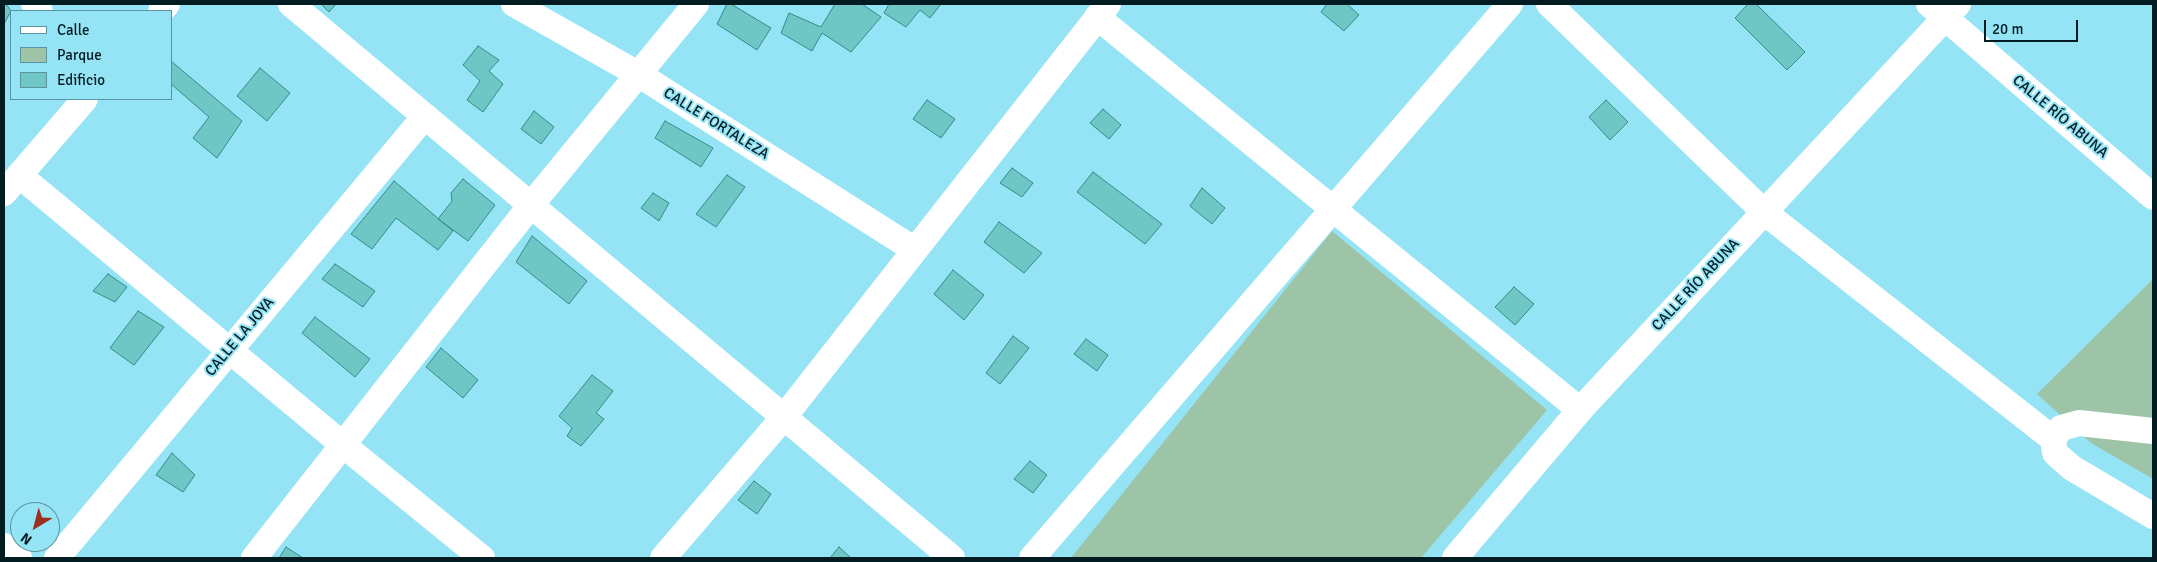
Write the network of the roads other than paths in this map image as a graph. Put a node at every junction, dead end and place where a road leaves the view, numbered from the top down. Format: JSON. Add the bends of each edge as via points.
{"nodes":[{"id":1,"x":291,"y":4,"type":"edge"},
{"id":2,"x":514,"y":4,"type":"edge"},
{"id":3,"x":696,"y":4,"type":"edge"},
{"id":4,"x":1510,"y":4,"type":"edge"},
{"id":5,"x":1550,"y":4,"type":"edge"},
{"id":6,"x":1944,"y":9,"type":"edge"},
{"id":7,"x":1102,"y":11,"type":"edge"},
{"id":8,"x":638,"y":74,"type":"junction"},
{"id":9,"x":84,"y":100,"type":"edge"},
{"id":10,"x":425,"y":116,"type":"junction"},
{"id":11,"x":11,"y":184,"type":"edge"},
{"id":12,"x":2153,"y":197,"type":"edge"},
{"id":13,"x":531,"y":205,"type":"junction"},
{"id":14,"x":1333,"y":210,"type":"junction"},
{"id":15,"x":1764,"y":212,"type":"junction"},
{"id":16,"x":915,"y":250,"type":"junction"},
{"id":17,"x":229,"y":350,"type":"junction"},
{"id":18,"x":1580,"y":410,"type":"junction"},
{"id":19,"x":784,"y":417,"type":"junction"},
{"id":20,"x":2153,"y":431,"type":"edge"},
{"id":21,"x":2053,"y":439,"type":"junction"},
{"id":22,"x":342,"y":444,"type":"junction"},
{"id":23,"x":2153,"y":516,"type":"edge"},
{"id":24,"x":57,"y":558,"type":"edge"},
{"id":25,"x":254,"y":558,"type":"edge"},
{"id":26,"x":482,"y":558,"type":"edge"},
{"id":27,"x":663,"y":558,"type":"edge"},
{"id":28,"x":952,"y":558,"type":"edge"},
{"id":29,"x":1032,"y":558,"type":"edge"},
{"id":30,"x":1455,"y":558,"type":"edge"}],
"edges":[{"from":1,"to":10,"type":"street"},
{"from":2,"to":8,"type":"street","name":"CALLE FORTALEZA"},
{"from":3,"to":8,"type":"street"},
{"from":4,"to":14,"type":"street"},
{"from":5,"to":15,"type":"street"},
{"from":6,"to":12,"type":"street","name":"CALLE RÍO ABUNA"},
{"from":6,"to":15,"type":"street","name":"CALLE RÍO ABUNA"},
{"from":7,"to":14,"type":"street"},
{"from":7,"to":16,"type":"street"},
{"from":8,"to":13,"type":"street"},
{"from":8,"to":16,"type":"street","name":"CALLE FORTALEZA"},
{"from":9,"to":11,"type":"street"},
{"from":10,"to":13,"type":"street"},
{"from":10,"to":17,"type":"street","name":"CALLE LA JOYA"},
{"from":11,"to":17,"type":"street"},
{"from":13,"to":19,"type":"street"},
{"from":13,"to":22,"type":"street"},
{"from":14,"to":18,"type":"street"},
{"from":14,"to":29,"type":"street"},
{"from":15,"to":18,"type":"street","name":"CALLE RÍO ABUNA"},
{"from":15,"to":21,"type":"street"},
{"from":16,"to":19,"type":"street"},
{"from":17,"to":22,"type":"street"},
{"from":17,"to":24,"type":"street","name":"CALLE LA JOYA"},
{"from":18,"to":30,"type":"street","name":"CALLE RÍO ABUNA"},
{"from":19,"to":27,"type":"street"},
{"from":19,"to":28,"type":"street"},
{"from":20,"to":21,"type":"street","via":[[2079,423],[2061,428]]},
{"from":21,"to":23,"type":"street","via":[[2055,453],[2072,468]]},
{"from":22,"to":25,"type":"street"},
{"from":22,"to":26,"type":"street"}]}
